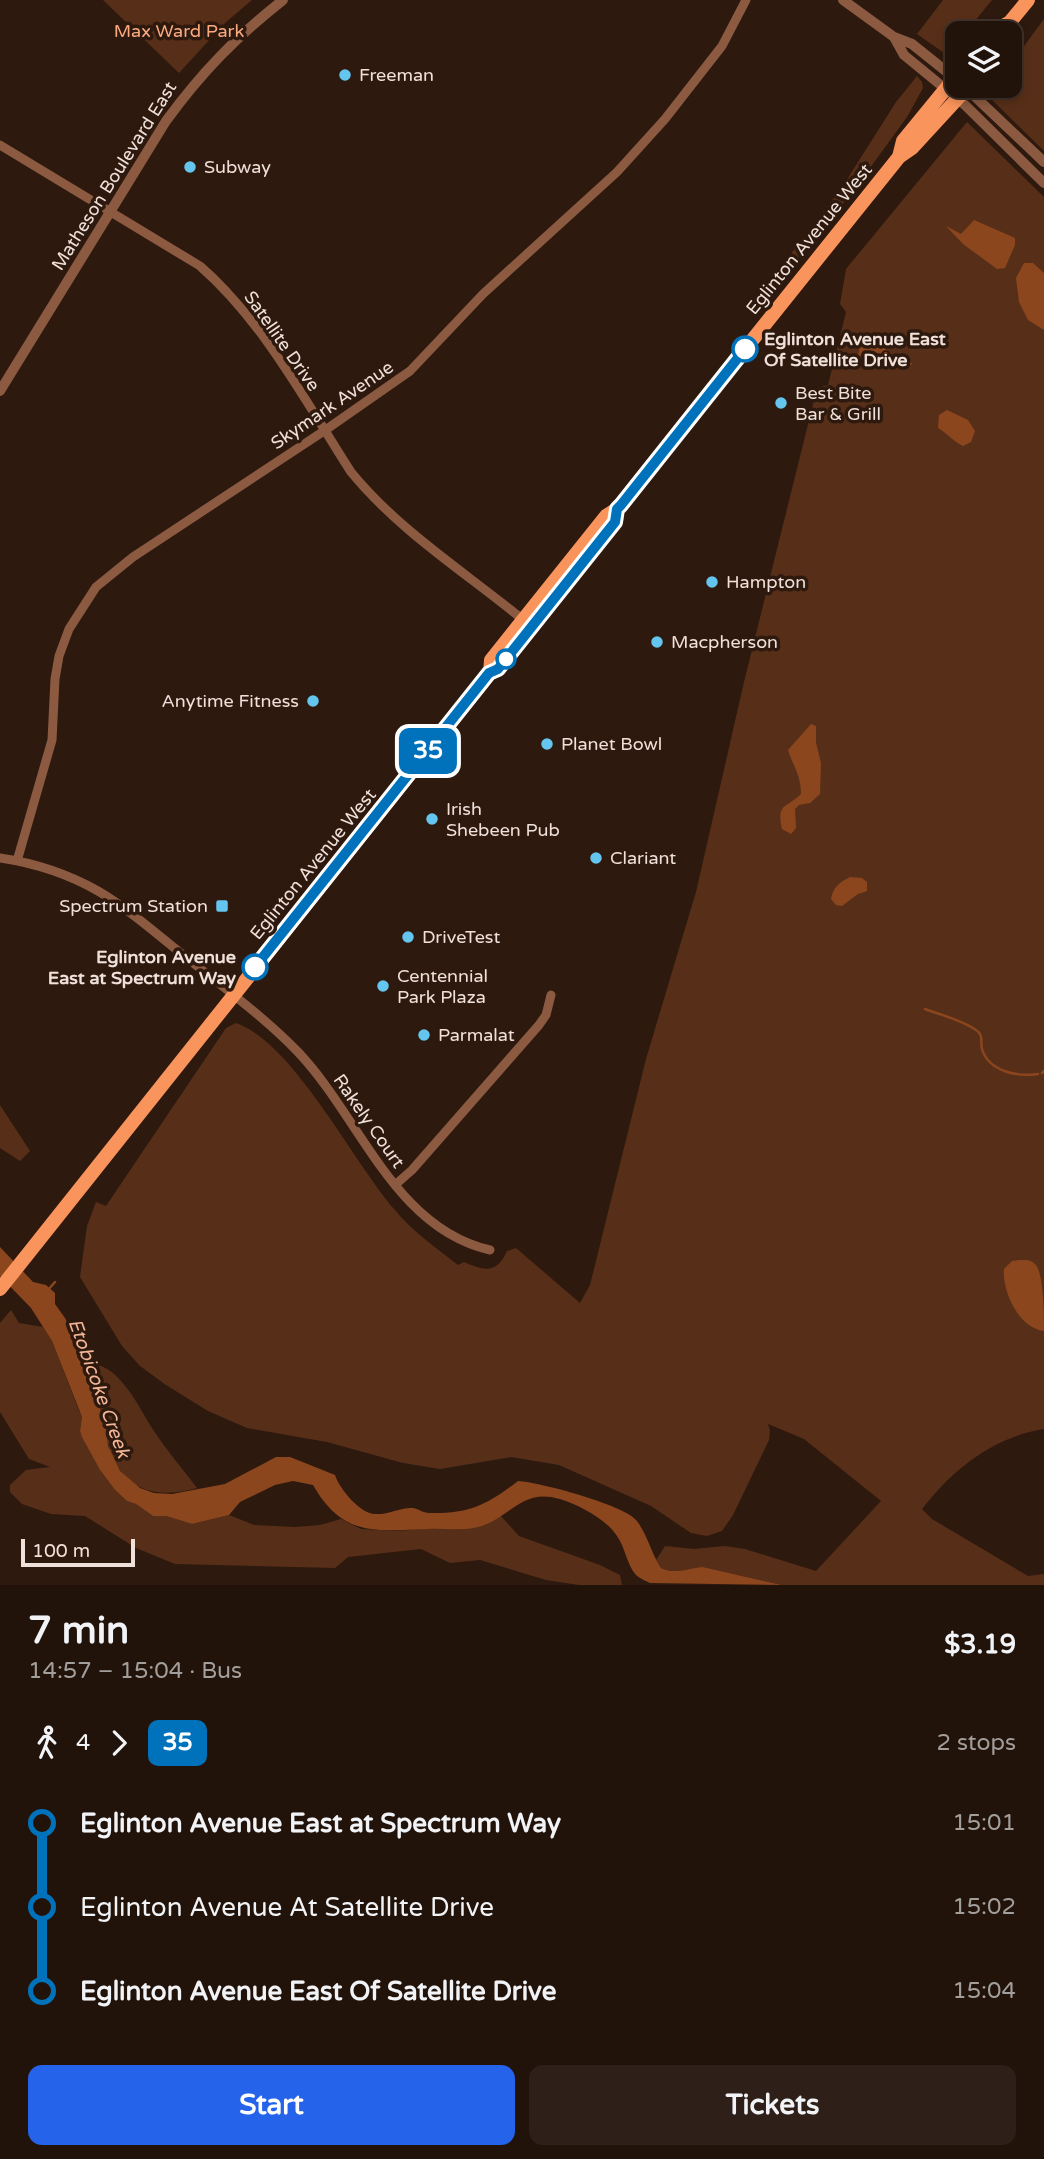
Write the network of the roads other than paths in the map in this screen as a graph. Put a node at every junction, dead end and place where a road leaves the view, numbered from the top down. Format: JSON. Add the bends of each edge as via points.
{"nodes":[{"id":1,"x":283,"y":0,"type":"edge"},
{"id":2,"x":746,"y":0,"type":"edge"},
{"id":3,"x":843,"y":0,"type":"edge"},
{"id":4,"x":1028,"y":0,"type":"edge"},
{"id":5,"x":1014,"y":21,"type":"edge"},
{"id":6,"x":945,"y":74,"type":"edge"},
{"id":7,"x":949,"y":98,"type":"edge"},
{"id":8,"x":969,"y":98,"type":"edge"},
{"id":9,"x":972,"y":98,"type":"edge"},
{"id":10,"x":0,"y":145,"type":"edge"},
{"id":11,"x":1044,"y":162,"type":"edge"},
{"id":12,"x":1044,"y":183,"type":"edge"},
{"id":13,"x":111,"y":212,"type":"junction"},
{"id":14,"x":0,"y":391,"type":"edge"},
{"id":15,"x":324,"y":430,"type":"junction"},
{"id":16,"x":527,"y":624,"type":"junction"},
{"id":17,"x":0,"y":859,"type":"edge"},
{"id":18,"x":17,"y":861,"type":"junction"},
{"id":19,"x":232,"y":995,"type":"junction"},
{"id":20,"x":551,"y":995,"type":"dead end"},
{"id":21,"x":395,"y":1185,"type":"junction"},
{"id":22,"x":490,"y":1250,"type":"dead end"},
{"id":23,"x":0,"y":1289,"type":"edge"}],
"edges":[{"from":1,"to":13,"type":"street","name":"Matheson Boulevard East","via":[[227,47],[191,88]]},
{"from":2,"to":15,"type":"street","name":"Skymark Avenue","via":[[722,46],[617,172],[483,293],[410,371]]},
{"from":3,"to":6,"type":"street","via":[[894,37],[912,44]]},
{"from":4,"to":5,"type":"main road"},
{"from":7,"to":16,"type":"main road","name":"Eglinton Avenue West","via":[[617,509],[606,516]]},
{"from":8,"to":12,"type":"street"},
{"from":9,"to":11,"type":"street"},
{"from":10,"to":13,"type":"street","name":"Satellite Drive"},
{"from":13,"to":14,"type":"street","name":"Matheson Boulevard East"},
{"from":13,"to":15,"type":"street","name":"Satellite Drive","via":[[215,278],[244,309]]},
{"from":15,"to":16,"type":"street","name":"Satellite Drive","via":[[369,494]]},
{"from":15,"to":18,"type":"street","name":"Skymark Avenue","via":[[133,557],[88,597],[59,656],[52,740]]},
{"from":16,"to":19,"type":"main road","name":"Eglinton Avenue West","via":[[498,669],[489,673]]},
{"from":17,"to":18,"type":"street","name":"Rakely Court"},
{"from":18,"to":19,"type":"street","name":"Rakely Court","via":[[99,891]]},
{"from":19,"to":21,"type":"street","name":"Rakely Court","via":[[301,1055]]},
{"from":19,"to":23,"type":"main road","name":"Eglinton Avenue West"},
{"from":20,"to":21,"type":"street","via":[[539,1025]]},
{"from":21,"to":22,"type":"street","name":"Rakely Court","via":[[453,1238]]}]}
